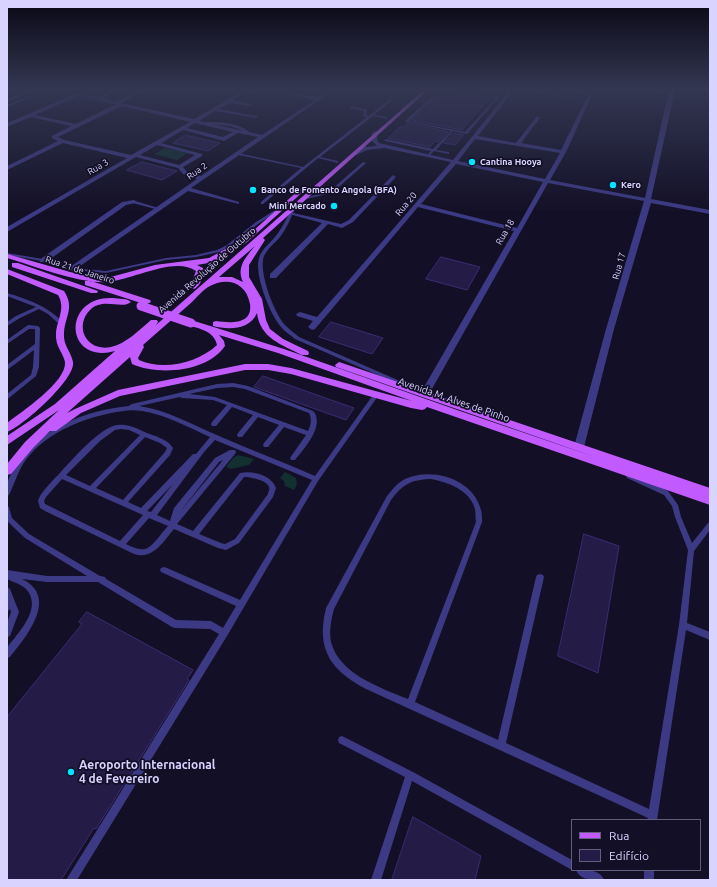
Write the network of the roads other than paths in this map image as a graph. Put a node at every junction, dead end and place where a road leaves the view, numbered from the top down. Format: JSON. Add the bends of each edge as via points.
{"nodes":[{"id":1,"x":65,"y":131,"type":"edge"},
{"id":2,"x":176,"y":131,"type":"edge"},
{"id":3,"x":195,"y":131,"type":"edge"},
{"id":4,"x":238,"y":131,"type":"edge"},
{"id":5,"x":240,"y":131,"type":"edge"},
{"id":6,"x":271,"y":131,"type":"edge"},
{"id":7,"x":351,"y":131,"type":"edge"},
{"id":8,"x":371,"y":131,"type":"edge"},
{"id":9,"x":452,"y":131,"type":"edge"},
{"id":10,"x":479,"y":131,"type":"edge"},
{"id":11,"x":527,"y":131,"type":"edge"},
{"id":12,"x":572,"y":131,"type":"edge"},
{"id":13,"x":663,"y":131,"type":"edge"},
{"id":14,"x":248,"y":133,"type":"joint"},
{"id":15,"x":375,"y":133,"type":"joint"},
{"id":16,"x":263,"y":137,"type":"junction"},
{"id":17,"x":474,"y":137,"type":"junction"},
{"id":18,"x":386,"y":140,"type":"dead end"},
{"id":19,"x":62,"y":142,"type":"junction"},
{"id":20,"x":157,"y":143,"type":"junction"},
{"id":21,"x":518,"y":144,"type":"junction"},
{"id":22,"x":395,"y":149,"type":"junction"},
{"id":23,"x":434,"y":150,"type":"junction"},
{"id":24,"x":562,"y":152,"type":"junction"},
{"id":25,"x":448,"y":153,"type":"dead end"},
{"id":26,"x":239,"y":154,"type":"junction"},
{"id":27,"x":354,"y":154,"type":"junction"},
{"id":28,"x":133,"y":156,"type":"junction"},
{"id":29,"x":428,"y":156,"type":"junction"},
{"id":30,"x":318,"y":157,"type":"junction"},
{"id":31,"x":337,"y":162,"type":"junction"},
{"id":32,"x":454,"y":162,"type":"junction"},
{"id":33,"x":364,"y":163,"type":"dead end"},
{"id":34,"x":180,"y":167,"type":"junction"},
{"id":35,"x":7,"y":168,"type":"edge"},
{"id":36,"x":304,"y":168,"type":"junction"},
{"id":37,"x":393,"y":177,"type":"dead end"},
{"id":38,"x":202,"y":178,"type":"junction"},
{"id":39,"x":546,"y":181,"type":"junction"},
{"id":40,"x":187,"y":189,"type":"junction"},
{"id":41,"x":302,"y":199,"type":"junction"},
{"id":42,"x":648,"y":200,"type":"junction"},
{"id":43,"x":134,"y":202,"type":"joint"},
{"id":44,"x":237,"y":203,"type":"dead end"},
{"id":45,"x":262,"y":203,"type":"dead end"},
{"id":46,"x":286,"y":204,"type":"junction"},
{"id":47,"x":417,"y":205,"type":"junction"},
{"id":48,"x":160,"y":208,"type":"junction"},
{"id":49,"x":293,"y":209,"type":"junction"},
{"id":50,"x":710,"y":212,"type":"edge"},
{"id":51,"x":327,"y":222,"type":"junction"},
{"id":52,"x":7,"y":230,"type":"edge"},
{"id":53,"x":518,"y":230,"type":"junction"},
{"id":54,"x":268,"y":231,"type":"junction"},
{"id":55,"x":248,"y":239,"type":"junction"},
{"id":56,"x":7,"y":255,"type":"edge"},
{"id":57,"x":42,"y":260,"type":"junction"},
{"id":58,"x":7,"y":262,"type":"edge"},
{"id":59,"x":74,"y":269,"type":"junction"},
{"id":60,"x":7,"y":270,"type":"edge"},
{"id":61,"x":273,"y":276,"type":"dead end"},
{"id":62,"x":197,"y":288,"type":"junction"},
{"id":63,"x":7,"y":294,"type":"edge"},
{"id":64,"x":13,"y":296,"type":"junction"},
{"id":65,"x":130,"y":300,"type":"junction"},
{"id":66,"x":7,"y":301,"type":"edge"},
{"id":67,"x":38,"y":308,"type":"junction"},
{"id":68,"x":300,"y":314,"type":"dead end"},
{"id":69,"x":319,"y":320,"type":"junction"},
{"id":70,"x":193,"y":321,"type":"joint"},
{"id":71,"x":61,"y":323,"type":"junction"},
{"id":72,"x":7,"y":324,"type":"edge"},
{"id":73,"x":213,"y":327,"type":"junction"},
{"id":74,"x":312,"y":328,"type":"dead end"},
{"id":75,"x":143,"y":336,"type":"junction"},
{"id":76,"x":7,"y":342,"type":"edge"},
{"id":77,"x":37,"y":344,"type":"junction"},
{"id":78,"x":305,"y":353,"type":"junction"},
{"id":79,"x":7,"y":368,"type":"edge"},
{"id":80,"x":425,"y":394,"type":"junction"},
{"id":81,"x":174,"y":396,"type":"junction"},
{"id":82,"x":375,"y":396,"type":"junction"},
{"id":83,"x":7,"y":397,"type":"edge"},
{"id":84,"x":231,"y":404,"type":"junction"},
{"id":85,"x":121,"y":409,"type":"junction"},
{"id":86,"x":257,"y":414,"type":"junction"},
{"id":87,"x":457,"y":414,"type":"junction"},
{"id":88,"x":214,"y":424,"type":"dead end"},
{"id":89,"x":282,"y":424,"type":"junction"},
{"id":90,"x":7,"y":428,"type":"edge"},
{"id":91,"x":144,"y":434,"type":"junction"},
{"id":92,"x":310,"y":434,"type":"junction"},
{"id":93,"x":240,"y":435,"type":"dead end"},
{"id":94,"x":214,"y":437,"type":"junction"},
{"id":95,"x":7,"y":441,"type":"edge"},
{"id":96,"x":29,"y":445,"type":"junction"},
{"id":97,"x":266,"y":445,"type":"dead end"},
{"id":98,"x":579,"y":447,"type":"junction"},
{"id":99,"x":235,"y":449,"type":"junction"},
{"id":100,"x":202,"y":450,"type":"junction"},
{"id":101,"x":294,"y":458,"type":"dead end"},
{"id":102,"x":20,"y":462,"type":"junction"},
{"id":103,"x":605,"y":464,"type":"junction"},
{"id":104,"x":7,"y":472,"type":"edge"},
{"id":105,"x":62,"y":476,"type":"junction"},
{"id":106,"x":316,"y":478,"type":"junction"},
{"id":107,"x":91,"y":489,"type":"junction"},
{"id":108,"x":710,"y":492,"type":"edge"},
{"id":109,"x":7,"y":493,"type":"edge"},
{"id":110,"x":710,"y":500,"type":"edge"},
{"id":111,"x":124,"y":503,"type":"junction"},
{"id":112,"x":7,"y":509,"type":"edge"},
{"id":113,"x":148,"y":514,"type":"junction"},
{"id":114,"x":173,"y":524,"type":"junction"},
{"id":115,"x":710,"y":525,"type":"edge"},
{"id":116,"x":195,"y":534,"type":"junction"},
{"id":117,"x":122,"y":544,"type":"junction"},
{"id":118,"x":692,"y":550,"type":"junction"},
{"id":119,"x":164,"y":570,"type":"dead end"},
{"id":120,"x":7,"y":574,"type":"edge"},
{"id":121,"x":540,"y":577,"type":"dead end"},
{"id":122,"x":102,"y":579,"type":"junction"},
{"id":123,"x":8,"y":594,"type":"edge"},
{"id":124,"x":242,"y":604,"type":"junction"},
{"id":125,"x":7,"y":608,"type":"edge"},
{"id":126,"x":683,"y":625,"type":"junction"},
{"id":127,"x":7,"y":633,"type":"edge"},
{"id":128,"x":224,"y":633,"type":"junction"},
{"id":129,"x":710,"y":636,"type":"edge"},
{"id":130,"x":7,"y":654,"type":"edge"},
{"id":131,"x":410,"y":704,"type":"junction"},
{"id":132,"x":342,"y":740,"type":"dead end"},
{"id":133,"x":501,"y":746,"type":"junction"},
{"id":134,"x":410,"y":775,"type":"junction"},
{"id":135,"x":652,"y":817,"type":"edge"},
{"id":136,"x":571,"y":864,"type":"edge"},
{"id":137,"x":583,"y":871,"type":"edge"},
{"id":138,"x":71,"y":880,"type":"edge"},
{"id":139,"x":376,"y":880,"type":"edge"},
{"id":140,"x":599,"y":880,"type":"edge"}],
"edges":[{"from":1,"to":19,"type":"street","via":[[54,137]]},
{"from":2,"to":20,"type":"street","name":"Rua 3"},
{"from":3,"to":4,"type":"street","via":[[224,139]]},
{"from":5,"to":14,"type":"street"},
{"from":6,"to":16,"type":"street","name":"Rua 2"},
{"from":7,"to":30,"type":"lane"},
{"from":8,"to":31,"type":"main road","name":"Avenida Revolução de Outubro"},
{"from":9,"to":23,"type":"lane"},
{"from":10,"to":17,"type":"street","name":"Rua 20"},
{"from":11,"to":21,"type":"street"},
{"from":12,"to":24,"type":"street","name":"Rua 18"},
{"from":13,"to":42,"type":"street","name":"Rua 17"},
{"from":14,"to":16,"type":"street"},
{"from":15,"to":22,"type":"street","via":[[374,140],[377,144]]},
{"from":15,"to":27,"type":"main road","name":"Avenida Revolução de Outubro"},
{"from":16,"to":26,"type":"street","name":"Rua 2"},
{"from":17,"to":21,"type":"street"},
{"from":17,"to":32,"type":"street","name":"Rua 20"},
{"from":18,"to":23,"type":"lane"},
{"from":19,"to":28,"type":"street"},
{"from":19,"to":35,"type":"street"},
{"from":20,"to":28,"type":"street","name":"Rua 3"},
{"from":20,"to":34,"type":"street","via":[[199,153],[199,156]]},
{"from":21,"to":24,"type":"street"},
{"from":22,"to":27,"type":"street","via":[[370,147]]},
{"from":22,"to":29,"type":"street"},
{"from":23,"to":25,"type":"lane"},
{"from":23,"to":29,"type":"lane"},
{"from":24,"to":39,"type":"street","name":"Rua 18"},
{"from":26,"to":36,"type":"lane"},
{"from":26,"to":38,"type":"street","name":"Rua 2"},
{"from":27,"to":41,"type":"main road","name":"Avenida Revolução de Outubro"},
{"from":28,"to":34,"type":"street"},
{"from":28,"to":52,"type":"street","name":"Rua 3"},
{"from":29,"to":32,"type":"street"},
{"from":30,"to":31,"type":"lane"},
{"from":30,"to":36,"type":"lane"},
{"from":31,"to":46,"type":"main road","name":"Avenida Revolução de Outubro"},
{"from":32,"to":39,"type":"street"},
{"from":32,"to":47,"type":"street","name":"Rua 20"},
{"from":33,"to":41,"type":"lane","via":[[331,192]]},
{"from":34,"to":38,"type":"street","via":[[184,173]]},
{"from":36,"to":45,"type":"lane"},
{"from":37,"to":51,"type":"street","via":[[349,224],[342,226]]},
{"from":38,"to":40,"type":"street","name":"Rua 2"},
{"from":39,"to":42,"type":"street"},
{"from":39,"to":53,"type":"street","name":"Rua 18"},
{"from":40,"to":44,"type":"street"},
{"from":40,"to":48,"type":"street","name":"Rua 2"},
{"from":41,"to":49,"type":"main road","name":"Avenida Revolução de Outubro"},
{"from":42,"to":50,"type":"street"},
{"from":42,"to":98,"type":"street","name":"Rua 17"},
{"from":43,"to":48,"type":"lane"},
{"from":43,"to":57,"type":"street","via":[[124,204]]},
{"from":46,"to":55,"type":"main road","name":"Avenida Revolução de Outubro"},
{"from":46,"to":59,"type":"lane","via":[[228,246],[209,254],[166,259],[106,272]]},
{"from":47,"to":53,"type":"street"},
{"from":47,"to":69,"type":"street","name":"Rua 20"},
{"from":48,"to":59,"type":"street","name":"Rua 2"},
{"from":49,"to":51,"type":"street"},
{"from":49,"to":54,"type":"main road","name":"Avenida Revolução de Outubro"},
{"from":49,"to":80,"type":"lane","via":[[281,232],[261,259],[260,266],[264,285],[282,325],[309,344]]},
{"from":51,"to":61,"type":"street"},
{"from":53,"to":80,"type":"street","name":"Rua 18"},
{"from":54,"to":62,"type":"main road","name":"Avenida Revolução de Outubro"},
{"from":54,"to":78,"type":"main road","via":[[247,261],[243,275],[258,299],[262,323],[267,330],[276,338]]},
{"from":55,"to":56,"type":"main road","via":[[212,260],[155,267],[107,280],[80,277]]},
{"from":55,"to":62,"type":"main road","name":"Avenida Revolução de Outubro"},
{"from":56,"to":57,"type":"lane"},
{"from":56,"to":65,"type":"main road","name":"Rua 21 de Janeiro"},
{"from":57,"to":59,"type":"lane"},
{"from":58,"to":65,"type":"main road","name":"Rua 21 de Janeiro"},
{"from":60,"to":71,"type":"main road","via":[[61,293],[67,306]]},
{"from":62,"to":65,"type":"main road","via":[[200,270],[194,266],[156,268],[131,277],[125,286]]},
{"from":62,"to":73,"type":"main road","via":[[219,279],[232,279],[246,289],[254,304],[252,316],[246,322]]},
{"from":62,"to":75,"type":"main road","name":"Avenida Revolução de Outubro"},
{"from":63,"to":64,"type":"lane"},
{"from":64,"to":66,"type":"lane"},
{"from":64,"to":67,"type":"lane"},
{"from":65,"to":70,"type":"main road","name":"Rua 21 de Janeiro","bridge":true},
{"from":65,"to":75,"type":"main road","via":[[99,302],[86,309],[80,318],[81,332],[87,346],[103,351]]},
{"from":67,"to":71,"type":"lane","via":[[51,314]]},
{"from":67,"to":72,"type":"lane"},
{"from":68,"to":69,"type":"street"},
{"from":69,"to":74,"type":"street","name":"Rua 20"},
{"from":70,"to":73,"type":"main road","name":"Avenida M. Alves de Pinho"},
{"from":71,"to":90,"type":"main road","via":[[60,343],[69,362],[66,377]]},
{"from":73,"to":75,"type":"main road","via":[[221,346],[217,352],[208,358],[171,367],[148,368],[135,362],[134,358]]},
{"from":73,"to":78,"type":"main road","name":"Avenida M. Alves de Pinho"},
{"from":73,"to":87,"type":"main road","name":"Avenida M. Alves de Pinho"},
{"from":75,"to":95,"type":"main road","name":"Avenida Revolução de Outubro","via":[[58,406]]},
{"from":75,"to":96,"type":"main road","name":"Avenida Revolução de Outubro"},
{"from":76,"to":77,"type":"lane","via":[[33,326],[38,328]]},
{"from":77,"to":79,"type":"lane"},
{"from":77,"to":83,"type":"lane","via":[[33,376]]},
{"from":78,"to":80,"type":"main road","name":"Avenida M. Alves de Pinho"},
{"from":80,"to":98,"type":"main road","name":"Avenida M. Alves de Pinho"},
{"from":81,"to":84,"type":"lane","via":[[214,398]]},
{"from":81,"to":85,"type":"lane"},
{"from":81,"to":92,"type":"lane","via":[[217,386],[246,387],[311,412],[315,420]]},
{"from":82,"to":87,"type":"main road"},
{"from":82,"to":96,"type":"main road","via":[[298,372],[262,365],[245,367],[112,395],[78,411]]},
{"from":82,"to":106,"type":"lane"},
{"from":84,"to":86,"type":"lane"},
{"from":84,"to":88,"type":"lane"},
{"from":85,"to":94,"type":"lane","via":[[142,408],[164,414]]},
{"from":85,"to":102,"type":"lane","via":[[74,421],[54,432]]},
{"from":86,"to":89,"type":"lane"},
{"from":86,"to":93,"type":"lane"},
{"from":87,"to":103,"type":"main road","name":"Avenida M. Alves de Pinho"},
{"from":89,"to":92,"type":"lane"},
{"from":89,"to":97,"type":"lane"},
{"from":91,"to":105,"type":"lane","via":[[120,427],[105,432]]},
{"from":91,"to":107,"type":"lane"},
{"from":91,"to":111,"type":"lane","via":[[167,444],[170,448]]},
{"from":92,"to":101,"type":"lane"},
{"from":94,"to":99,"type":"lane"},
{"from":94,"to":100,"type":"lane"},
{"from":96,"to":104,"type":"main road","name":"Avenida Revolução de Outubro"},
{"from":98,"to":108,"type":"main road","name":"Avenida M. Alves de Pinho"},
{"from":99,"to":106,"type":"lane"},
{"from":99,"to":114,"type":"lane"},
{"from":100,"to":113,"type":"lane"},
{"from":100,"to":113,"type":"lane","via":[[189,462]]},
{"from":102,"to":104,"type":"lane"},
{"from":102,"to":109,"type":"lane"},
{"from":103,"to":110,"type":"main road","name":"Avenida M. Alves de Pinho"},
{"from":103,"to":118,"type":"lane","via":[[666,493],[675,505]]},
{"from":105,"to":107,"type":"lane"},
{"from":105,"to":117,"type":"lane","via":[[44,495],[42,506]]},
{"from":106,"to":124,"type":"lane"},
{"from":107,"to":111,"type":"lane"},
{"from":111,"to":113,"type":"lane"},
{"from":112,"to":122,"type":"lane","via":[[9,519],[28,536]]},
{"from":113,"to":114,"type":"lane"},
{"from":113,"to":117,"type":"lane"},
{"from":114,"to":116,"type":"lane"},
{"from":114,"to":117,"type":"lane","via":[[147,552],[136,552]]},
{"from":115,"to":118,"type":"lane"},
{"from":116,"to":116,"type":"lane","via":[[220,546],[226,547],[237,541],[270,496],[272,486],[251,475],[242,475]]},
{"from":118,"to":126,"type":"lane"},
{"from":119,"to":124,"type":"lane"},
{"from":120,"to":122,"type":"lane","via":[[47,579]]},
{"from":120,"to":130,"type":"lane","via":[[28,586],[35,595],[35,609],[30,625]]},
{"from":121,"to":133,"type":"lane"},
{"from":122,"to":128,"type":"lane","via":[[175,624],[211,625]]},
{"from":123,"to":125,"type":"lane"},
{"from":123,"to":127,"type":"lane","via":[[14,612]]},
{"from":124,"to":128,"type":"lane"},
{"from":126,"to":129,"type":"lane"},
{"from":126,"to":135,"type":"lane"},
{"from":128,"to":138,"type":"lane"},
{"from":131,"to":131,"type":"lane","via":[[346,673],[334,659],[329,648],[326,625],[330,608],[396,488],[420,476],[433,476],[447,479],[460,486],[477,508],[479,521]]},
{"from":131,"to":133,"type":"lane"},
{"from":132,"to":134,"type":"lane"},
{"from":133,"to":135,"type":"lane"},
{"from":134,"to":136,"type":"lane"},
{"from":134,"to":139,"type":"lane"},
{"from":137,"to":140,"type":"lane"}]}
